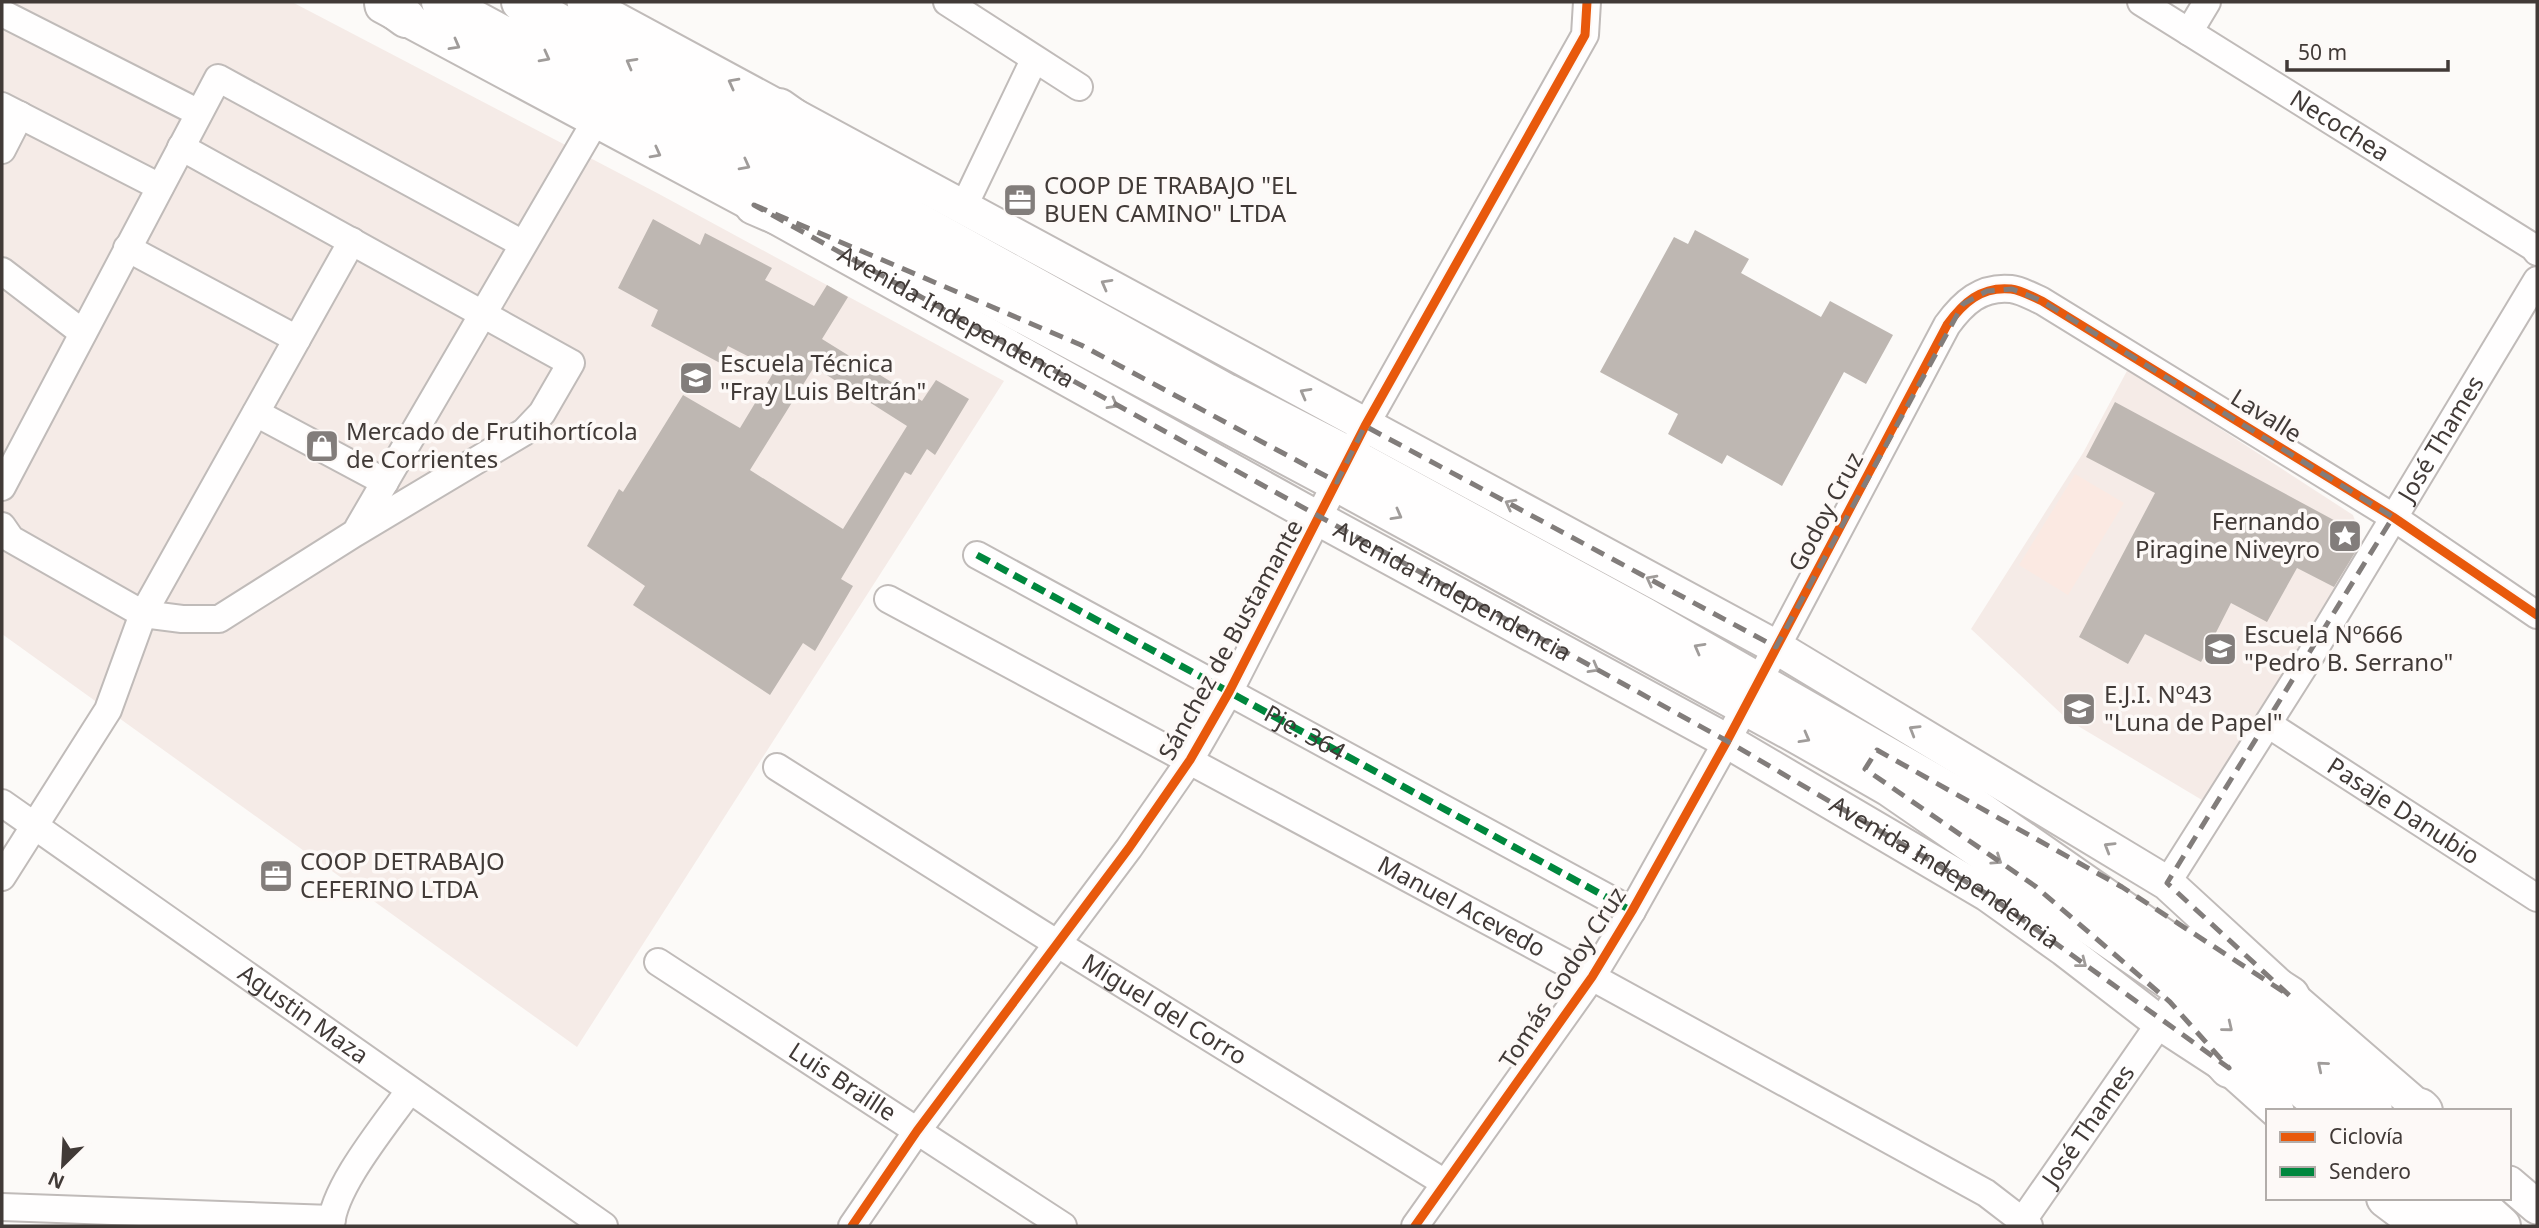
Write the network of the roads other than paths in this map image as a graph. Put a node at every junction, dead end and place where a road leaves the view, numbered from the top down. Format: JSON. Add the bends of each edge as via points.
{"nodes":[{"id":1,"x":441,"y":2,"type":"edge"},
{"id":2,"x":521,"y":2,"type":"edge"},
{"id":3,"x":584,"y":2,"type":"edge"},
{"id":4,"x":948,"y":2,"type":"edge"},
{"id":5,"x":1587,"y":2,"type":"edge"},
{"id":6,"x":2141,"y":2,"type":"edge"},
{"id":7,"x":2207,"y":2,"type":"edge"},
{"id":8,"x":388,"y":7,"type":"edge"},
{"id":9,"x":2,"y":13,"type":"edge"},
{"id":10,"x":2189,"y":32,"type":"junction"},
{"id":11,"x":1034,"y":60,"type":"junction"},
{"id":12,"x":1079,"y":87,"type":"dead end"},
{"id":13,"x":779,"y":108,"type":"junction"},
{"id":14,"x":11,"y":110,"type":"edge"},
{"id":15,"x":199,"y":113,"type":"junction"},
{"id":16,"x":595,"y":122,"type":"junction"},
{"id":17,"x":181,"y":147,"type":"junction"},
{"id":18,"x":2,"y":150,"type":"edge"},
{"id":19,"x":160,"y":187,"type":"junction"},
{"id":20,"x":754,"y":205,"type":"junction"},
{"id":21,"x":964,"y":206,"type":"junction"},
{"id":22,"x":352,"y":241,"type":"junction"},
{"id":23,"x":523,"y":244,"type":"junction"},
{"id":24,"x":127,"y":248,"type":"junction"},
{"id":25,"x":2537,"y":252,"type":"edge"},
{"id":26,"x":2,"y":271,"type":"edge"},
{"id":27,"x":2537,"y":280,"type":"edge"},
{"id":28,"x":1963,"y":304,"type":"joint"},
{"id":29,"x":482,"y":315,"type":"junction"},
{"id":30,"x":83,"y":333,"type":"junction"},
{"id":31,"x":1091,"y":334,"type":"junction"},
{"id":32,"x":297,"y":339,"type":"junction"},
{"id":33,"x":256,"y":413,"type":"junction"},
{"id":34,"x":1351,"y":455,"type":"junction"},
{"id":35,"x":385,"y":482,"type":"junction"},
{"id":36,"x":2,"y":487,"type":"edge"},
{"id":37,"x":2393,"y":517,"type":"junction"},
{"id":38,"x":1319,"y":519,"type":"junction"},
{"id":39,"x":2,"y":526,"type":"edge"},
{"id":40,"x":355,"y":533,"type":"junction"},
{"id":41,"x":977,"y":555,"type":"dead end"},
{"id":42,"x":888,"y":599,"type":"dead end"},
{"id":43,"x":143,"y":614,"type":"junction"},
{"id":44,"x":2537,"y":615,"type":"edge"},
{"id":45,"x":1776,"y":647,"type":"junction"},
{"id":46,"x":1229,"y":692,"type":"junction"},
{"id":47,"x":1752,"y":694,"type":"junction"},
{"id":48,"x":2268,"y":724,"type":"junction"},
{"id":49,"x":1727,"y":741,"type":"junction"},
{"id":50,"x":1190,"y":760,"type":"junction"},
{"id":51,"x":777,"y":767,"type":"dead end"},
{"id":52,"x":2,"y":803,"type":"edge"},
{"id":53,"x":1968,"y":803,"type":"junction"},
{"id":54,"x":34,"y":827,"type":"junction"},
{"id":55,"x":2,"y":877,"type":"edge"},
{"id":56,"x":2167,"y":883,"type":"junction"},
{"id":57,"x":2035,"y":886,"type":"junction"},
{"id":58,"x":2537,"y":898,"type":"edge"},
{"id":59,"x":1632,"y":911,"type":"junction"},
{"id":60,"x":1058,"y":944,"type":"junction"},
{"id":61,"x":658,"y":962,"type":"dead end"},
{"id":62,"x":1592,"y":977,"type":"junction"},
{"id":63,"x":2290,"y":996,"type":"junction"},
{"id":64,"x":2160,"y":1023,"type":"junction"},
{"id":65,"x":2230,"y":1069,"type":"junction"},
{"id":66,"x":410,"y":1091,"type":"junction"},
{"id":67,"x":2275,"y":1109,"type":"edge"},
{"id":68,"x":2328,"y":1109,"type":"edge"},
{"id":69,"x":2371,"y":1109,"type":"edge"},
{"id":70,"x":2421,"y":1109,"type":"edge"},
{"id":71,"x":918,"y":1131,"type":"junction"},
{"id":72,"x":1445,"y":1183,"type":"junction"},
{"id":73,"x":2376,"y":1200,"type":"edge"},
{"id":74,"x":2389,"y":1200,"type":"edge"},
{"id":75,"x":2430,"y":1200,"type":"edge"},
{"id":76,"x":2471,"y":1200,"type":"edge"},
{"id":77,"x":2,"y":1207,"type":"edge"},
{"id":78,"x":332,"y":1223,"type":"edge"},
{"id":79,"x":2024,"y":1224,"type":"edge"},
{"id":80,"x":604,"y":1226,"type":"edge"},
{"id":81,"x":852,"y":1226,"type":"edge"},
{"id":82,"x":1063,"y":1226,"type":"edge"},
{"id":83,"x":1415,"y":1226,"type":"edge"},
{"id":84,"x":2405,"y":1226,"type":"edge"},
{"id":85,"x":2423,"y":1226,"type":"edge"},
{"id":86,"x":2459,"y":1226,"type":"edge"},
{"id":87,"x":2501,"y":1226,"type":"edge"}],
"edges":[{"from":1,"to":31,"type":"highway","name":"Avenida Independencia","one_way":true},
{"from":31,"to":2,"type":"highway","name":"Avenida Independencia","one_way":true},
{"from":13,"to":3,"type":"main road","name":"Avenida Independencia","one_way":true},
{"from":4,"to":11,"type":"street"},
{"from":5,"to":34,"type":"street","name":"Sánchez de Bustamante","via":[[1585,35]]},
{"from":6,"to":10,"type":"street","name":"Necochea"},
{"from":7,"to":10,"type":"street"},
{"from":8,"to":16,"type":"main road","name":"Avenida Independencia","one_way":true},
{"from":9,"to":15,"type":"street"},
{"from":10,"to":25,"type":"street","name":"Necochea"},
{"from":11,"to":12,"type":"street"},
{"from":11,"to":21,"type":"street"},
{"from":13,"to":21,"type":"main road","name":"Avenida Independencia"},
{"from":13,"to":31,"type":"highway","via":[[884,182],[1012,257]]},
{"from":14,"to":18,"type":"street"},
{"from":14,"to":19,"type":"street"},
{"from":15,"to":17,"type":"street"},
{"from":15,"to":23,"type":"street","via":[[218,78]]},
{"from":16,"to":20,"type":"main road","name":"Avenida Independencia","one_way":true},
{"from":16,"to":23,"type":"street"},
{"from":17,"to":19,"type":"street"},
{"from":17,"to":22,"type":"street"},
{"from":19,"to":24,"type":"street"},
{"from":20,"to":31,"type":"highway"},
{"from":20,"to":38,"type":"main road","name":"Avenida Independencia","one_way":true},
{"from":34,"to":21,"type":"main road","name":"Avenida Independencia","one_way":true},
{"from":22,"to":29,"type":"street"},
{"from":22,"to":32,"type":"street"},
{"from":23,"to":29,"type":"street"},
{"from":24,"to":30,"type":"street"},
{"from":24,"to":32,"type":"street"},
{"from":26,"to":30,"type":"street"},
{"from":27,"to":37,"type":"street","name":"José Thames"},
{"from":28,"to":37,"type":"street","name":"Lavalle","via":[[1987,291],[2012,289],[2042,300]]},
{"from":28,"to":45,"type":"street","name":"Godoy Cruz","via":[[1947,325]]},
{"from":29,"to":35,"type":"street"},
{"from":29,"to":40,"type":"street","via":[[571,363],[542,413],[524,432]]},
{"from":30,"to":36,"type":"street"},
{"from":31,"to":34,"type":"highway","name":"Avenida Independencia"},
{"from":32,"to":33,"type":"street"},
{"from":33,"to":35,"type":"street"},
{"from":33,"to":43,"type":"street"},
{"from":34,"to":38,"type":"street","name":"Sánchez de Bustamante"},
{"from":45,"to":34,"type":"main road","name":"Avenida Independencia","one_way":true},
{"from":34,"to":47,"type":"highway","name":"Avenida Independencia"},
{"from":35,"to":40,"type":"street"},
{"from":37,"to":44,"type":"street","name":"Lavalle"},
{"from":37,"to":48,"type":"street","name":"José Thames"},
{"from":38,"to":46,"type":"street","name":"Sánchez de Bustamante"},
{"from":38,"to":49,"type":"main road","name":"Avenida Independencia","one_way":true},
{"from":39,"to":43,"type":"street","via":[[11,539]]},
{"from":40,"to":43,"type":"street","via":[[219,619]]},
{"from":41,"to":46,"type":"street","name":"Pje. 364"},
{"from":42,"to":50,"type":"street","name":"Manuel Acevedo"},
{"from":43,"to":54,"type":"street","via":[[108,710]]},
{"from":45,"to":47,"type":"street","name":"Godoy Cruz"},
{"from":56,"to":45,"type":"main road","name":"Avenida Independencia","one_way":true},
{"from":46,"to":50,"type":"street","name":"Sánchez de Bustamante"},
{"from":46,"to":59,"type":"street","name":"Pje. 364"},
{"from":47,"to":49,"type":"street","name":"Godoy Cruz"},
{"from":47,"to":53,"type":"highway","name":"Avenida Independencia"},
{"from":47,"to":57,"type":"highway","name":"Avenida Independencia","one_way":true},
{"from":48,"to":56,"type":"street","name":"José Thames"},
{"from":48,"to":58,"type":"street","name":"Pasaje Danubio"},
{"from":49,"to":59,"type":"street","name":"Tomás Godoy Cruz"},
{"from":49,"to":64,"type":"main road","name":"Avenida Independencia","one_way":true,"via":[[1987,894]]},
{"from":50,"to":60,"type":"street","name":"Sánchez de Bustamante"},
{"from":50,"to":62,"type":"street","name":"Manuel Acevedo"},
{"from":51,"to":60,"type":"street","name":"Miguel del Corro"},
{"from":52,"to":54,"type":"street","name":"Agustin Maza"},
{"from":53,"to":63,"type":"highway","via":[[2122,887]]},
{"from":69,"to":53,"type":"highway","name":"Avenida Independencia","one_way":true,"via":[[2197,962]]},
{"from":54,"to":55,"type":"street"},
{"from":54,"to":66,"type":"street","name":"Agustin Maza"},
{"from":56,"to":63,"type":"main road","name":"Avenida Independencia"},
{"from":57,"to":65,"type":"highway","via":[[2171,1002]]},
{"from":57,"to":68,"type":"highway","name":"Avenida Independencia","one_way":true,"via":[[2180,987]]},
{"from":59,"to":62,"type":"street","name":"Tomás Godoy Cruz"},
{"from":60,"to":71,"type":"street","name":"Sánchez de Bustamante"},
{"from":60,"to":72,"type":"street","name":"Miguel del Corro"},
{"from":61,"to":71,"type":"street","name":"Luis Braille"},
{"from":62,"to":72,"type":"street","name":"Tomás Godoy Cruz"},
{"from":62,"to":79,"type":"street","name":"Manuel Acevedo","via":[[1986,1193]]},
{"from":63,"to":70,"type":"main road","name":"Avenida Independencia"},
{"from":64,"to":65,"type":"main road","name":"Avenida Independencia"},
{"from":64,"to":79,"type":"street","name":"José Thames"},
{"from":65,"to":67,"type":"main road","name":"Avenida Independencia"},
{"from":66,"to":78,"type":"street","via":[[345,1184]]},
{"from":66,"to":80,"type":"street","name":"Agustin Maza"},
{"from":71,"to":81,"type":"street","name":"Sánchez de Bustamante"},
{"from":71,"to":82,"type":"street","name":"Luis Braille"},
{"from":72,"to":83,"type":"street","name":"Tomás Godoy Cruz"},
{"from":73,"to":84,"type":"main road"},
{"from":74,"to":85,"type":"highway"},
{"from":75,"to":86,"type":"highway"},
{"from":76,"to":87,"type":"highway"},
{"from":77,"to":78,"type":"street"}]}
